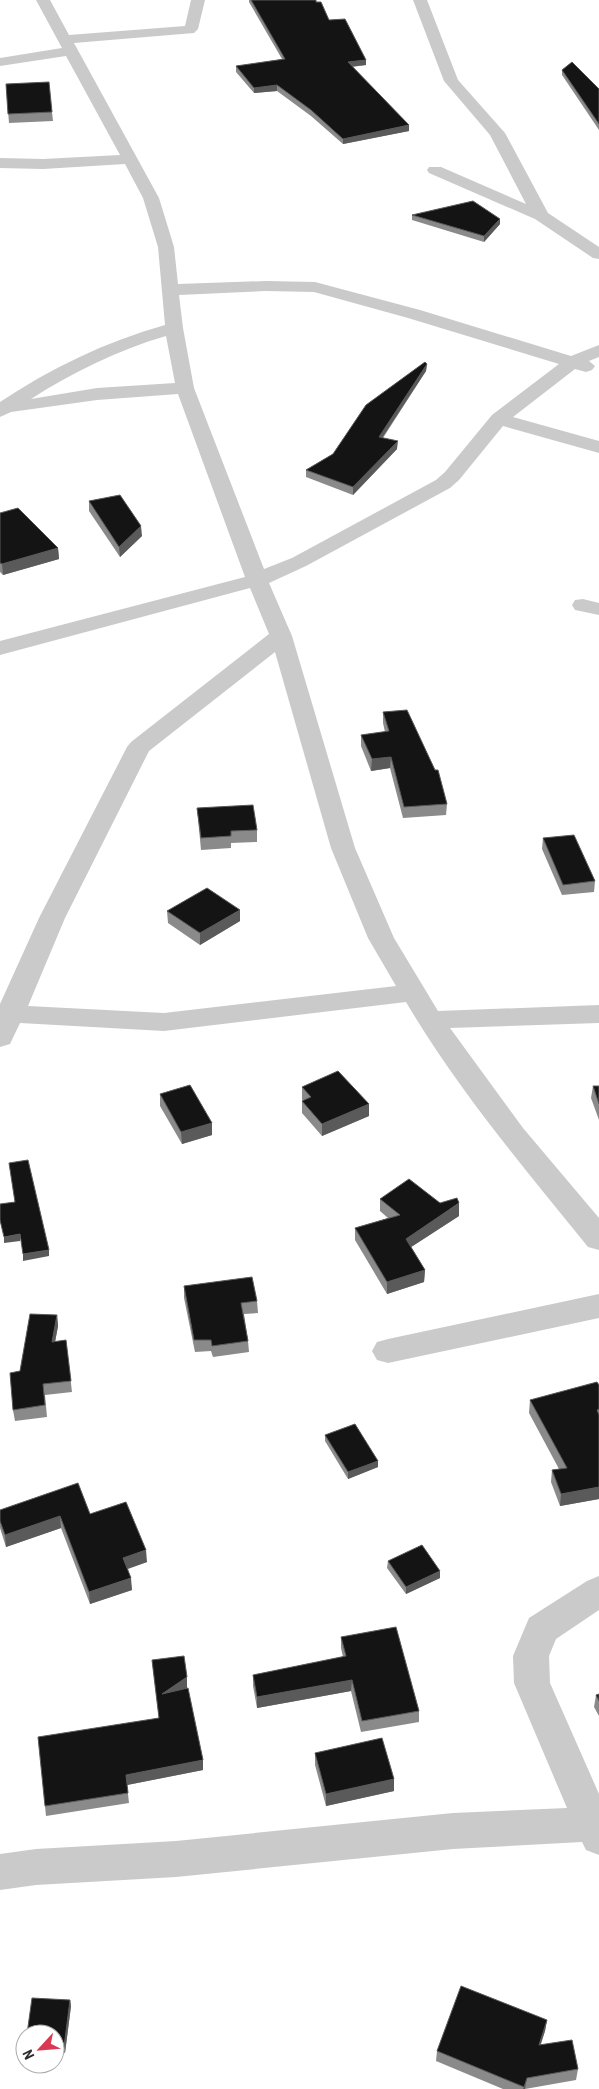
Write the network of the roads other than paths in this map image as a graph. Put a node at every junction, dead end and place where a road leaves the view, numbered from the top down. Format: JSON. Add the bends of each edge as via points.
{"nodes":[{"id":1,"x":43,"y":0,"type":"edge"},
{"id":2,"x":198,"y":0,"type":"edge"},
{"id":3,"x":420,"y":0,"type":"edge"},
{"id":4,"x":68,"y":45,"type":"junction"},
{"id":5,"x":0,"y":62,"type":"edge"},
{"id":6,"x":130,"y":159,"type":"junction"},
{"id":7,"x":0,"y":163,"type":"edge"},
{"id":8,"x":435,"y":170,"type":"dead end"},
{"id":9,"x":541,"y":216,"type":"junction"},
{"id":10,"x":599,"y":254,"type":"edge"},
{"id":11,"x":172,"y":290,"type":"junction"},
{"id":12,"x":174,"y":328,"type":"junction"},
{"id":13,"x":599,"y":350,"type":"edge"},
{"id":14,"x":572,"y":362,"type":"junction"},
{"id":15,"x":599,"y":370,"type":"edge"},
{"id":16,"x":185,"y":388,"type":"junction"},
{"id":17,"x":1,"y":410,"type":"edge"},
{"id":18,"x":499,"y":419,"type":"junction"},
{"id":19,"x":599,"y":447,"type":"edge"},
{"id":20,"x":257,"y":580,"type":"junction"},
{"id":21,"x":281,"y":636,"type":"junction"},
{"id":22,"x":0,"y":648,"type":"edge"},
{"id":23,"x":412,"y":993,"type":"junction"},
{"id":24,"x":6,"y":1014,"type":"edge"},
{"id":25,"x":599,"y":1014,"type":"edge"},
{"id":26,"x":430,"y":1020,"type":"junction"},
{"id":27,"x":0,"y":1038,"type":"edge"},
{"id":28,"x":599,"y":1239,"type":"edge"},
{"id":29,"x":599,"y":1306,"type":"edge"},
{"id":30,"x":388,"y":1351,"type":"dead end"},
{"id":31,"x":599,"y":1591,"type":"edge"},
{"id":32,"x":597,"y":1830,"type":"edge"},
{"id":33,"x":0,"y":1872,"type":"edge"}],
"edges":[{"from":1,"to":4,"type":"street"},
{"from":2,"to":4,"type":"street","via":[[189,30]]},
{"from":3,"to":9,"type":"street","via":[[450,81],[496,134]]},
{"from":4,"to":5,"type":"street"},
{"from":4,"to":6,"type":"street"},
{"from":6,"to":7,"type":"street"},
{"from":6,"to":11,"type":"street","via":[[153,207],[166,247]]},
{"from":8,"to":9,"type":"street"},
{"from":9,"to":10,"type":"street"},
{"from":11,"to":12,"type":"street"},
{"from":11,"to":14,"type":"street","via":[[315,287]]},
{"from":12,"to":16,"type":"street"},
{"from":12,"to":17,"type":"street","via":[[110,348],[52,376]]},
{"from":13,"to":14,"type":"street"},
{"from":14,"to":15,"type":"street"},
{"from":14,"to":18,"type":"street"},
{"from":16,"to":17,"type":"street","via":[[97,394]]},
{"from":16,"to":20,"type":"street"},
{"from":18,"to":19,"type":"street"},
{"from":18,"to":20,"type":"street","via":[[443,484],[299,562]]},
{"from":20,"to":21,"type":"street"},
{"from":20,"to":22,"type":"street"},
{"from":21,"to":23,"type":"street","via":[[343,848],[382,938]]},
{"from":21,"to":24,"type":"street","via":[[139,748]]},
{"from":23,"to":24,"type":"street","via":[[164,1022]]},
{"from":23,"to":26,"type":"street"},
{"from":24,"to":27,"type":"street"},
{"from":25,"to":26,"type":"street"},
{"from":26,"to":28,"type":"street","via":[[512,1135]]},
{"from":29,"to":30,"type":"street"},
{"from":31,"to":32,"type":"street","via":[[542,1629],[531,1656],[532,1683]]},
{"from":32,"to":33,"type":"street","via":[[453,1830],[176,1859]]}]}
